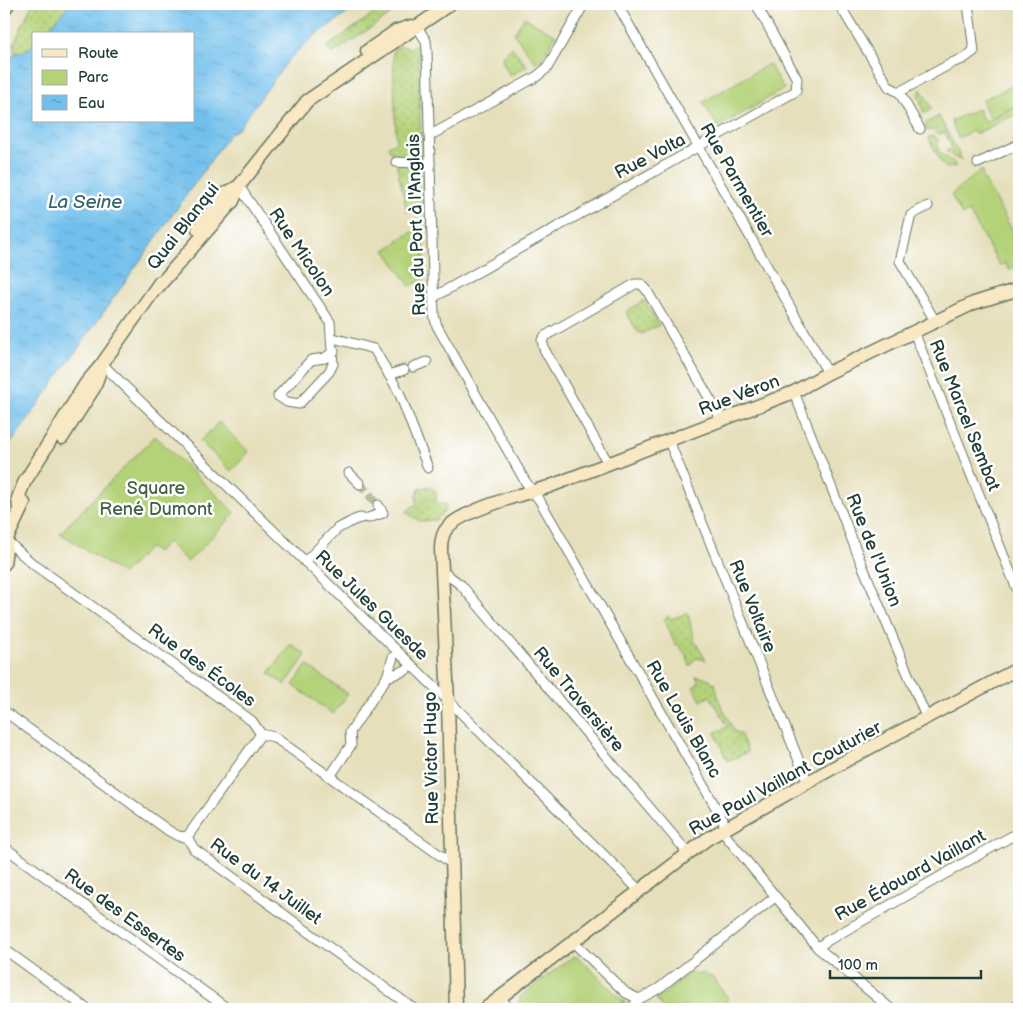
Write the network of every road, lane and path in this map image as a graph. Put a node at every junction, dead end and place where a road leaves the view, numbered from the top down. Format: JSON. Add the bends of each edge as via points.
{"nodes":[{"id":1,"x":8,"y":4,"type":"edge"},
{"id":2,"x":444,"y":4,"type":"edge"},
{"id":3,"x":450,"y":4,"type":"edge"},
{"id":4,"x":584,"y":4,"type":"edge"},
{"id":5,"x":617,"y":4,"type":"edge"},
{"id":6,"x":756,"y":4,"type":"edge"},
{"id":7,"x":839,"y":4,"type":"edge"},
{"id":8,"x":968,"y":4,"type":"edge"},
{"id":9,"x":4,"y":10,"type":"edge"},
{"id":10,"x":431,"y":16,"type":"junction"},
{"id":11,"x":416,"y":25,"type":"junction"},
{"id":12,"x":899,"y":92,"type":"junction"},
{"id":13,"x":920,"y":129,"type":"dead end"},
{"id":14,"x":429,"y":136,"type":"junction"},
{"id":15,"x":1019,"y":144,"type":"edge"},
{"id":16,"x":699,"y":148,"type":"junction"},
{"id":17,"x":396,"y":162,"type":"dead end"},
{"id":18,"x":978,"y":163,"type":"dead end"},
{"id":19,"x":430,"y":164,"type":"junction"},
{"id":20,"x":239,"y":186,"type":"junction"},
{"id":21,"x":928,"y":206,"type":"dead end"},
{"id":22,"x":1019,"y":289,"type":"edge"},
{"id":23,"x":434,"y":296,"type":"junction"},
{"id":24,"x":935,"y":321,"type":"junction"},
{"id":25,"x":914,"y":332,"type":"junction"},
{"id":26,"x":333,"y":338,"type":"junction"},
{"id":27,"x":334,"y":351,"type":"junction"},
{"id":28,"x":427,"y":362,"type":"dead end"},
{"id":29,"x":102,"y":364,"type":"junction"},
{"id":30,"x":828,"y":373,"type":"junction"},
{"id":31,"x":389,"y":375,"type":"junction"},
{"id":32,"x":794,"y":392,"type":"junction"},
{"id":33,"x":722,"y":420,"type":"junction"},
{"id":34,"x":669,"y":441,"type":"junction"},
{"id":35,"x":608,"y":464,"type":"junction"},
{"id":36,"x":428,"y":468,"type":"dead end"},
{"id":37,"x":349,"y":473,"type":"dead end"},
{"id":38,"x":360,"y":484,"type":"tunnel mouth"},
{"id":39,"x":532,"y":491,"type":"junction"},
{"id":40,"x":378,"y":505,"type":"dead end"},
{"id":41,"x":464,"y":516,"type":"joint"},
{"id":42,"x":5,"y":543,"type":"edge"},
{"id":43,"x":305,"y":562,"type":"junction"},
{"id":44,"x":4,"y":564,"type":"edge"},
{"id":45,"x":442,"y":571,"type":"junction"},
{"id":46,"x":1019,"y":594,"type":"edge"},
{"id":47,"x":393,"y":657,"type":"dead end"},
{"id":48,"x":1019,"y":668,"type":"edge"},
{"id":49,"x":406,"y":670,"type":"dead end"},
{"id":50,"x":388,"y":677,"type":"junction"},
{"id":51,"x":448,"y":702,"type":"junction"},
{"id":52,"x":6,"y":713,"type":"edge"},
{"id":53,"x":927,"y":719,"type":"junction"},
{"id":54,"x":261,"y":734,"type":"junction"},
{"id":55,"x":333,"y":772,"type":"dead end"},
{"id":56,"x":808,"y":783,"type":"junction"},
{"id":57,"x":725,"y":828,"type":"junction"},
{"id":58,"x":1019,"y":832,"type":"edge"},
{"id":59,"x":187,"y":837,"type":"junction"},
{"id":60,"x":4,"y":848,"type":"edge"},
{"id":61,"x":688,"y":853,"type":"junction"},
{"id":62,"x":451,"y":863,"type":"junction"},
{"id":63,"x":639,"y":890,"type":"junction"},
{"id":64,"x":775,"y":897,"type":"junction"},
{"id":65,"x":573,"y":942,"type":"junction"},
{"id":66,"x":818,"y":948,"type":"junction"},
{"id":67,"x":4,"y":949,"type":"edge"},
{"id":68,"x":500,"y":997,"type":"junction"},
{"id":69,"x":639,"y":999,"type":"junction"},
{"id":70,"x":1019,"y":1003,"type":"edge"},
{"id":71,"x":87,"y":1009,"type":"edge"},
{"id":72,"x":228,"y":1009,"type":"edge"},
{"id":73,"x":414,"y":1009,"type":"edge"},
{"id":74,"x":456,"y":1009,"type":"edge"},
{"id":75,"x":485,"y":1009,"type":"edge"},
{"id":76,"x":509,"y":1009,"type":"edge"},
{"id":77,"x":631,"y":1009,"type":"edge"},
{"id":78,"x":889,"y":1009,"type":"edge"},
{"id":79,"x":1012,"y":1009,"type":"edge"}],
"edges":[{"from":1,"to":9,"type":"street"},
{"from":2,"to":10,"type":"street","name":"Quai Blanqui"},
{"from":3,"to":10,"type":"street","name":"Quai Blanqui"},
{"from":4,"to":14,"type":"street","via":[[547,68]]},
{"from":5,"to":16,"type":"street","name":"Rue Parmentier"},
{"from":6,"to":16,"type":"street","name":"Rue Volta","via":[[797,79],[796,92]]},
{"from":7,"to":12,"type":"street","via":[[889,87]]},
{"from":8,"to":12,"type":"street","via":[[974,51]]},
{"from":10,"to":11,"type":"street","name":"Quai Blanqui"},
{"from":11,"to":14,"type":"street","name":"Rue du Port à l'Anglais","via":[[426,41]]},
{"from":11,"to":20,"type":"street","name":"Quai Blanqui","via":[[401,39],[308,101]]},
{"from":12,"to":13,"type":"street"},
{"from":14,"to":19,"type":"street","name":"Rue du Port à l'Anglais"},
{"from":15,"to":18,"type":"street"},
{"from":16,"to":23,"type":"street","name":"Rue Volta"},
{"from":16,"to":30,"type":"street","name":"Rue Parmentier"},
{"from":17,"to":19,"type":"street"},
{"from":19,"to":23,"type":"street","name":"Rue du Port à l'Anglais"},
{"from":20,"to":26,"type":"street","name":"Rue Micolon","via":[[330,322]]},
{"from":20,"to":29,"type":"street","name":"Quai Blanqui","via":[[226,194],[165,272]]},
{"from":21,"to":24,"type":"street","via":[[911,216],[900,261]]},
{"from":22,"to":24,"type":"street","name":"Rue Véron","via":[[974,303]]},
{"from":23,"to":39,"type":"street","name":"Rue du Port à l'Anglais","via":[[436,326]]},
{"from":24,"to":25,"type":"street","name":"Rue Véron"},
{"from":25,"to":30,"type":"street","name":"Rue Véron"},
{"from":25,"to":46,"type":"street","name":"Rue Marcel Sembat"},
{"from":26,"to":27,"type":"street","name":"Rue Micolon"},
{"from":26,"to":31,"type":"street","via":[[374,349]]},
{"from":27,"to":27,"type":"street","via":[[325,358],[311,360],[278,396],[298,404],[329,372]]},
{"from":28,"to":31,"type":"street"},
{"from":29,"to":42,"type":"street","name":"Quai Blanqui","via":[[94,388],[32,484]]},
{"from":29,"to":43,"type":"street","name":"Rue Jules Guesde"},
{"from":30,"to":32,"type":"street","name":"Rue Véron"},
{"from":31,"to":36,"type":"street"},
{"from":32,"to":33,"type":"street","name":"Rue Véron"},
{"from":32,"to":53,"type":"street","name":"Rue de l'Union"},
{"from":33,"to":34,"type":"street","name":"Rue Véron"},
{"from":33,"to":35,"type":"street","via":[[646,289],[635,284],[542,340],[546,353]]},
{"from":34,"to":35,"type":"street","name":"Rue Véron"},
{"from":34,"to":56,"type":"street","name":"Rue Voltaire"},
{"from":35,"to":39,"type":"street","name":"Rue Véron"},
{"from":37,"to":38,"type":"street"},
{"from":39,"to":41,"type":"street","name":"Rue Véron"},
{"from":39,"to":57,"type":"street","name":"Rue Louis Blanc","via":[[652,693]]},
{"from":40,"to":43,"type":"street","via":[[383,513],[353,519],[338,528]]},
{"from":41,"to":45,"type":"street","name":"Rue Victor Hugo","via":[[444,532]]},
{"from":42,"to":44,"type":"street","name":"Quai Blanqui"},
{"from":42,"to":54,"type":"street","name":"Rue des Écoles","via":[[252,721]]},
{"from":43,"to":51,"type":"street","name":"Rue Jules Guesde"},
{"from":45,"to":51,"type":"street","name":"Rue Victor Hugo"},
{"from":45,"to":61,"type":"street","name":"Rue Traversière","via":[[461,585]]},
{"from":47,"to":50,"type":"street"},
{"from":48,"to":53,"type":"street","name":"Rue Paul Vaillant Couturier"},
{"from":49,"to":50,"type":"street"},
{"from":50,"to":55,"type":"street","via":[[350,732],[352,745]]},
{"from":51,"to":62,"type":"street","name":"Rue Victor Hugo"},
{"from":51,"to":63,"type":"street","name":"Rue Jules Guesde"},
{"from":52,"to":59,"type":"street","name":"Rue du 14 Juillet","via":[[169,831]]},
{"from":53,"to":56,"type":"street","name":"Rue Paul Vaillant Couturier"},
{"from":54,"to":59,"type":"street"},
{"from":54,"to":62,"type":"street","name":"Rue des Écoles","via":[[274,737]]},
{"from":56,"to":57,"type":"street","name":"Rue Paul Vaillant Couturier"},
{"from":57,"to":61,"type":"street","name":"Rue Paul Vaillant Couturier"},
{"from":57,"to":64,"type":"street","name":"Rue Louis Blanc","via":[[726,836]]},
{"from":58,"to":66,"type":"street","name":"Rue Édouard Vaillant"},
{"from":59,"to":73,"type":"street","name":"Rue du 14 Juillet","via":[[194,849]]},
{"from":60,"to":72,"type":"street","name":"Rue des Essertes"},
{"from":61,"to":63,"type":"street","name":"Rue Paul Vaillant Couturier"},
{"from":62,"to":74,"type":"street","name":"Rue Victor Hugo"},
{"from":63,"to":65,"type":"street","name":"Rue Paul Vaillant Couturier"},
{"from":64,"to":66,"type":"street","name":"Rue Louis Blanc"},
{"from":64,"to":69,"type":"street","via":[[658,989]]},
{"from":65,"to":68,"type":"street","name":"Rue Paul Vaillant Couturier"},
{"from":65,"to":69,"type":"street","via":[[626,992]]},
{"from":66,"to":78,"type":"street","name":"Rue Louis Blanc"},
{"from":67,"to":71,"type":"street"},
{"from":68,"to":75,"type":"street","name":"Rue Paul Vaillant Couturier"},
{"from":68,"to":76,"type":"street"},
{"from":69,"to":77,"type":"street"},
{"from":70,"to":79,"type":"street"}]}
